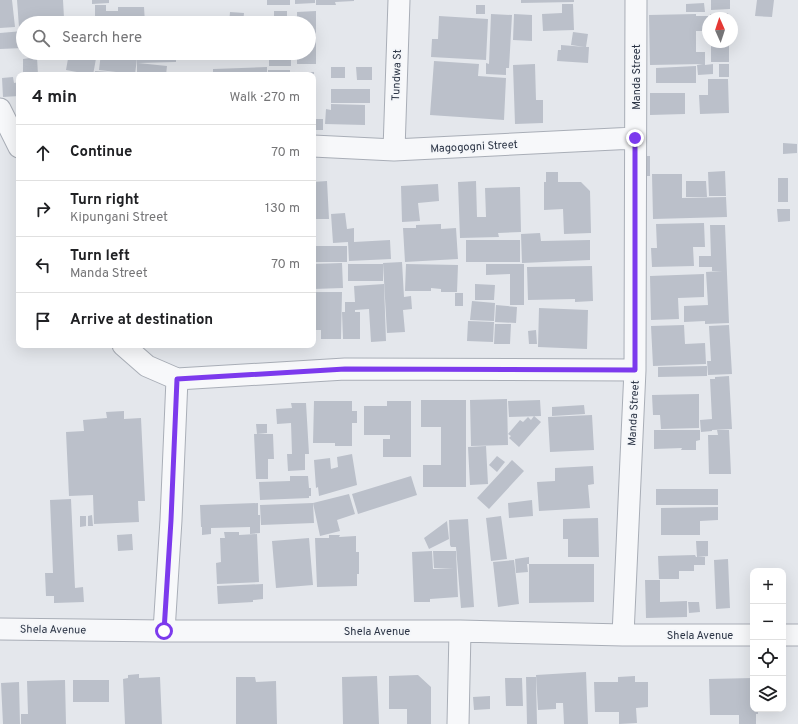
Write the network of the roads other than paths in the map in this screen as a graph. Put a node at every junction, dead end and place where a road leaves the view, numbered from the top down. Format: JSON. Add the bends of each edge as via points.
{"nodes":[{"id":1,"x":399,"y":0,"type":"edge"},
{"id":2,"x":636,"y":0,"type":"edge"},
{"id":3,"x":0,"y":106,"type":"edge"},
{"id":4,"x":0,"y":109,"type":"edge"},
{"id":5,"x":16,"y":115,"type":"edge"},
{"id":6,"x":635,"y":138,"type":"junction"},
{"id":7,"x":16,"y":141,"type":"edge"},
{"id":8,"x":316,"y":146,"type":"edge"},
{"id":9,"x":394,"y":150,"type":"junction"},
{"id":10,"x":126,"y":348,"type":"edge"},
{"id":11,"x":635,"y":370,"type":"junction"},
{"id":12,"x":177,"y":379,"type":"junction"},
{"id":13,"x":0,"y":628,"type":"edge"},
{"id":14,"x":164,"y":631,"type":"junction"},
{"id":15,"x":460,"y":631,"type":"junction"},
{"id":16,"x":623,"y":634,"type":"junction"},
{"id":17,"x":750,"y":635,"type":"edge"},
{"id":18,"x":786,"y":635,"type":"edge"},
{"id":19,"x":798,"y":635,"type":"edge"},
{"id":20,"x":458,"y":724,"type":"edge"}],
"edges":[{"from":1,"to":9,"type":"street","name":"Tundwa St"},
{"from":2,"to":6,"type":"street","name":"Manda Street"},
{"from":3,"to":5,"type":"street"},
{"from":4,"to":7,"type":"street"},
{"from":6,"to":9,"type":"street","name":"Magogogni Street"},
{"from":6,"to":11,"type":"street","name":"Manda Street"},
{"from":8,"to":9,"type":"street","name":"Magogogni Street"},
{"from":10,"to":12,"type":"street","via":[[147,366]]},
{"from":11,"to":12,"type":"street","via":[[345,369]]},
{"from":11,"to":16,"type":"street","name":"Manda Street"},
{"from":12,"to":14,"type":"street"},
{"from":13,"to":14,"type":"street","name":"Shela Avenue"},
{"from":14,"to":15,"type":"street","name":"Shela Avenue"},
{"from":15,"to":16,"type":"street","name":"Shela Avenue"},
{"from":15,"to":20,"type":"street"},
{"from":16,"to":17,"type":"street","name":"Shela Avenue"},
{"from":18,"to":19,"type":"street"}]}
